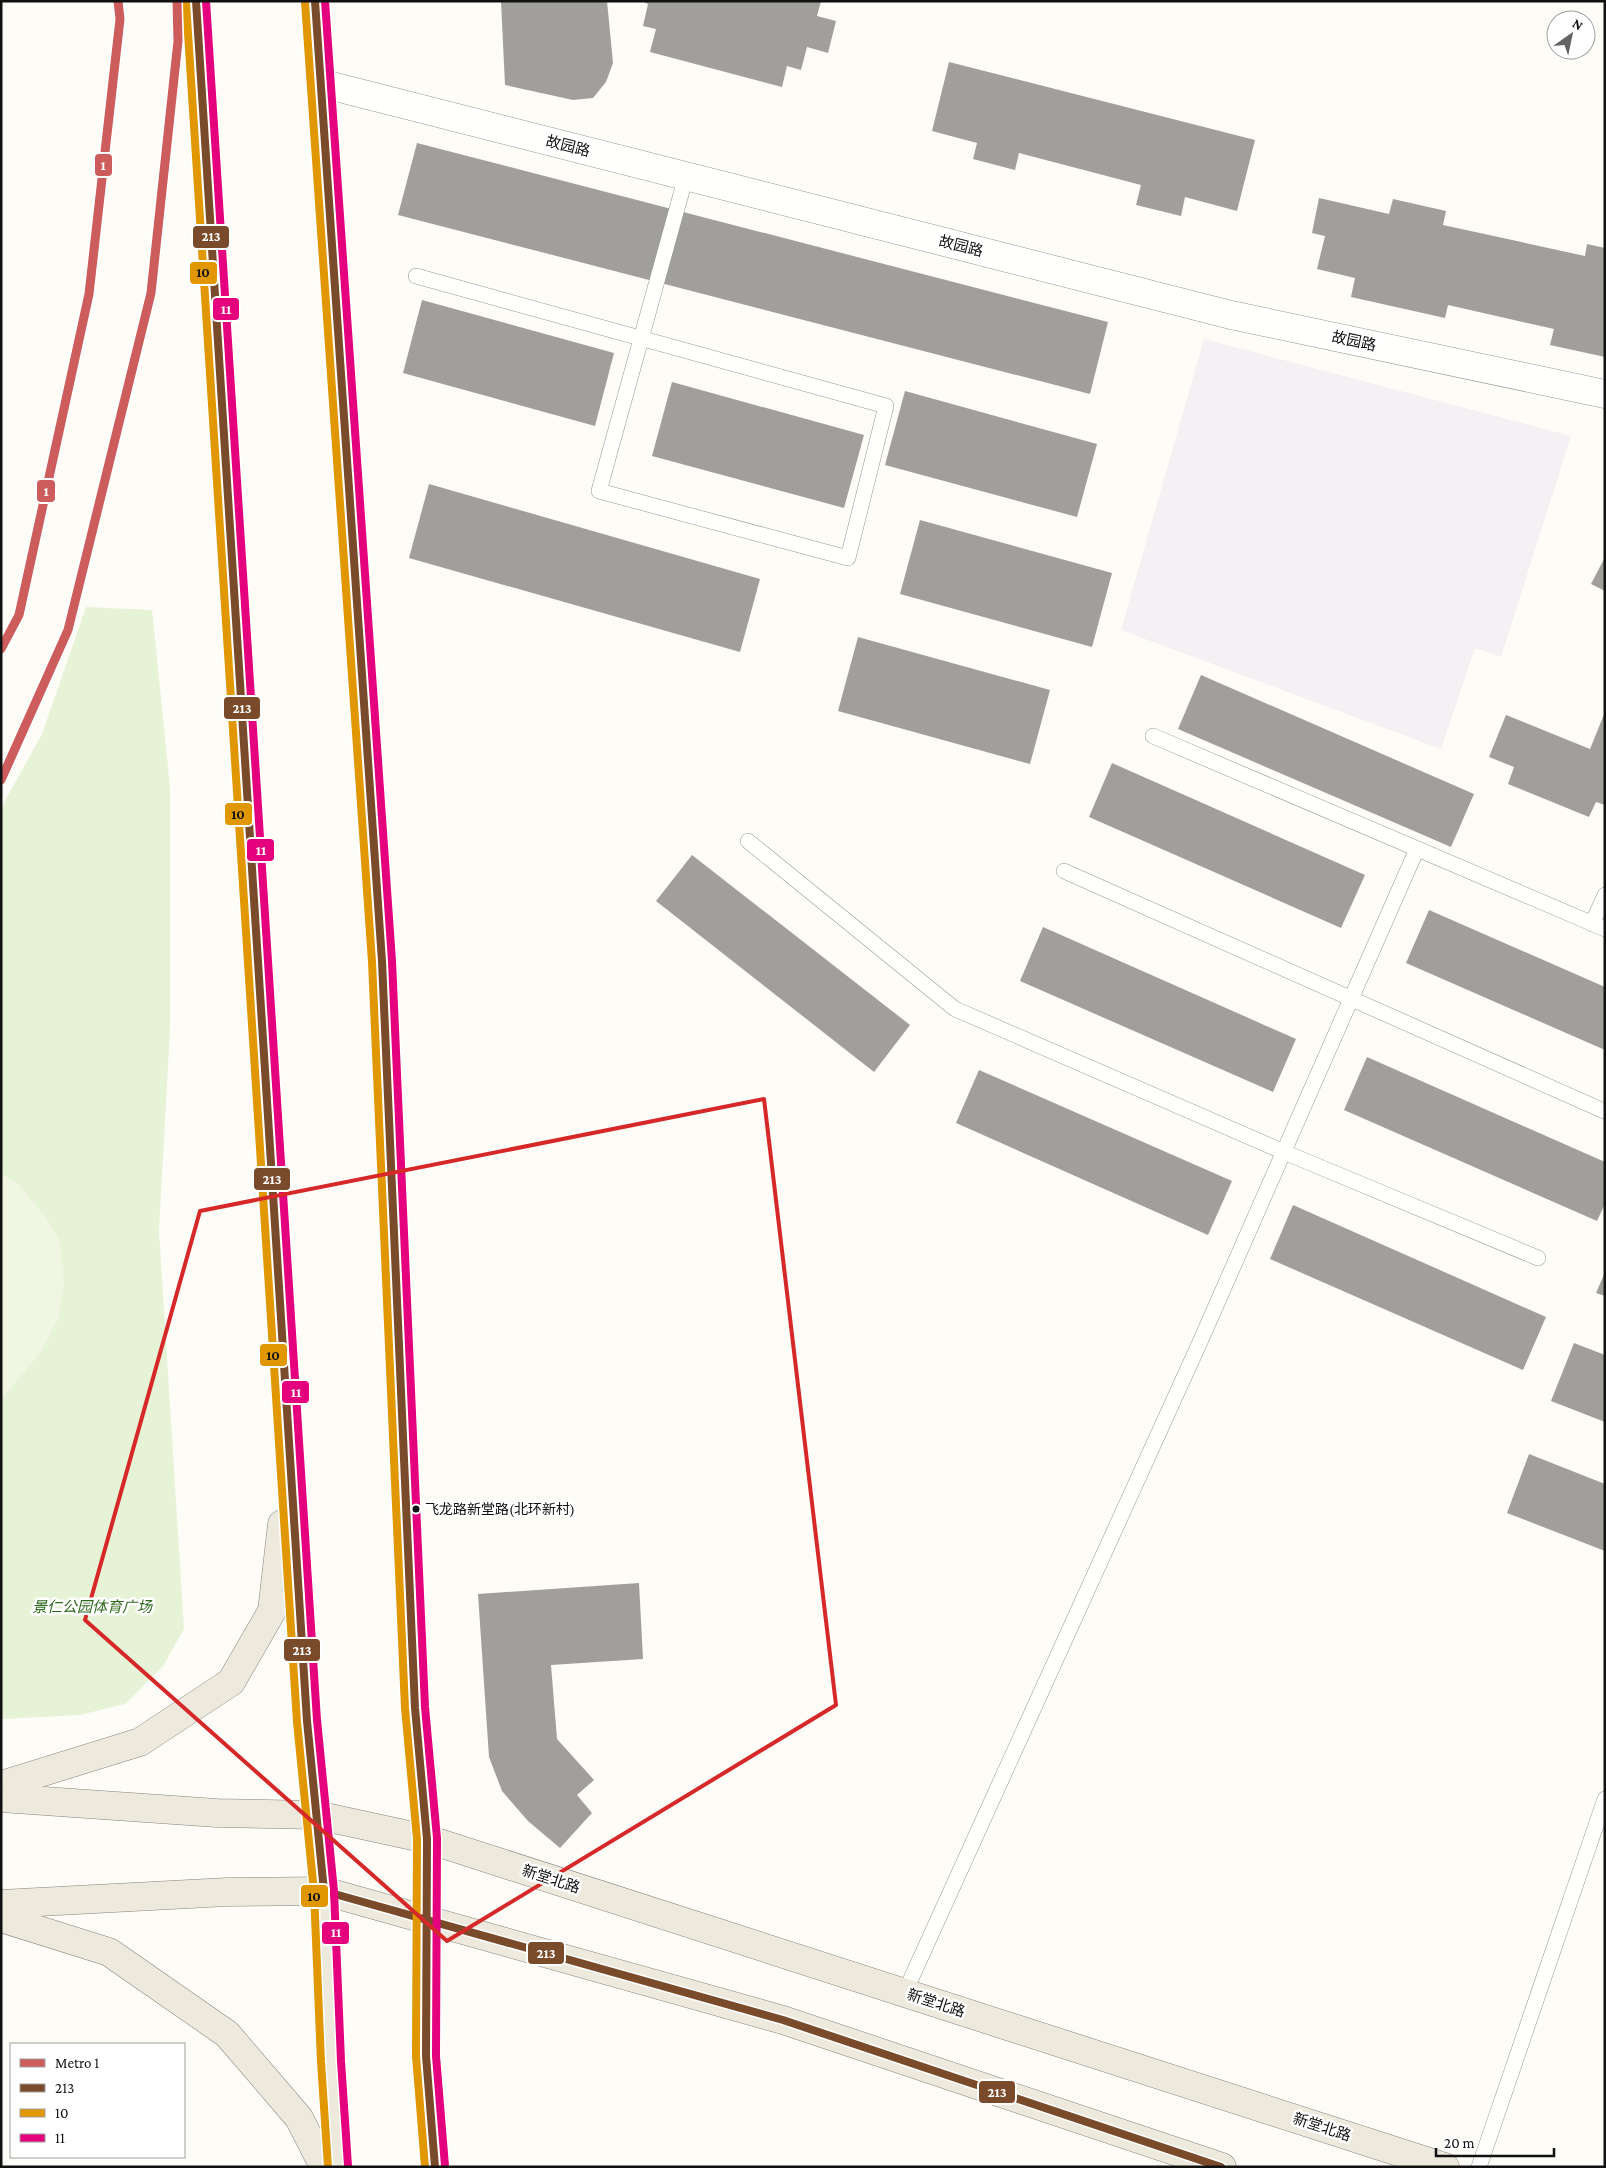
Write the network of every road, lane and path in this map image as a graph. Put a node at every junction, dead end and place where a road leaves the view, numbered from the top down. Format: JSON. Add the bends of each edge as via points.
{"nodes":[{"id":1,"x":196,"y":1,"type":"edge"},
{"id":2,"x":315,"y":1,"type":"edge"},
{"id":3,"x":320,"y":83,"type":"junction"},
{"id":4,"x":686,"y":176,"type":"junction"},
{"id":5,"x":416,"y":276,"type":"dead end"},
{"id":6,"x":641,"y":338,"type":"junction"},
{"id":7,"x":1605,"y":394,"type":"edge"},
{"id":8,"x":1153,"y":736,"type":"dead end"},
{"id":9,"x":748,"y":841,"type":"dead end"},
{"id":10,"x":1418,"y":849,"type":"junction"},
{"id":11,"x":1064,"y":871,"type":"dead end"},
{"id":12,"x":1605,"y":895,"type":"edge"},
{"id":13,"x":1599,"y":927,"type":"edge"},
{"id":14,"x":1352,"y":999,"type":"junction"},
{"id":15,"x":1604,"y":1111,"type":"edge"},
{"id":16,"x":1284,"y":1152,"type":"junction"},
{"id":17,"x":1538,"y":1258,"type":"dead end"},
{"id":18,"x":290,"y":1451,"type":"junction"},
{"id":19,"x":1,"y":1785,"type":"edge"},
{"id":20,"x":1,"y":1798,"type":"edge"},
{"id":21,"x":1605,"y":1799,"type":"edge"},
{"id":22,"x":316,"y":1815,"type":"junction"},
{"id":23,"x":427,"y":1839,"type":"junction"},
{"id":24,"x":324,"y":1891,"type":"junction"},
{"id":25,"x":1,"y":1904,"type":"edge"},
{"id":26,"x":1,"y":1918,"type":"edge"},
{"id":27,"x":428,"y":1919,"type":"junction"},
{"id":28,"x":905,"y":1992,"type":"junction"},
{"id":29,"x":324,"y":2167,"type":"edge"},
{"id":30,"x":338,"y":2167,"type":"edge"},
{"id":31,"x":435,"y":2167,"type":"edge"},
{"id":32,"x":1222,"y":2167,"type":"edge"},
{"id":33,"x":1445,"y":2167,"type":"edge"},
{"id":34,"x":1479,"y":2167,"type":"edge"}],
"edges":[{"from":1,"to":18,"type":"main road"},
{"from":2,"to":3,"type":"main road"},
{"from":3,"to":4,"type":"street","name":"故园路"},
{"from":3,"to":23,"type":"main road","via":[[382,961],[415,1708]]},
{"from":4,"to":6,"type":"lane"},
{"from":4,"to":7,"type":"street","name":"故园路","via":[[1231,315]]},
{"from":5,"to":6,"type":"lane"},
{"from":6,"to":6,"type":"lane","via":[[599,491],[848,558],[886,406]]},
{"from":8,"to":10,"type":"lane"},
{"from":9,"to":16,"type":"lane","via":[[956,1009]]},
{"from":10,"to":13,"type":"lane"},
{"from":10,"to":14,"type":"lane"},
{"from":11,"to":14,"type":"lane"},
{"from":12,"to":13,"type":"lane"},
{"from":14,"to":15,"type":"lane"},
{"from":14,"to":16,"type":"lane"},
{"from":16,"to":17,"type":"lane"},
{"from":16,"to":28,"type":"lane"},
{"from":18,"to":19,"type":"main road","via":[[272,1611],[231,1682],[140,1742]]},
{"from":18,"to":22,"type":"main road"},
{"from":20,"to":22,"type":"main road","name":"新堂北路","via":[[217,1813]]},
{"from":21,"to":34,"type":"lane"},
{"from":22,"to":23,"type":"main road","name":"新堂北路"},
{"from":22,"to":24,"type":"main road"},
{"from":23,"to":27,"type":"main road"},
{"from":23,"to":28,"type":"main road","name":"新堂北路"},
{"from":24,"to":25,"type":"main road","via":[[227,1892]]},
{"from":24,"to":27,"type":"main road"},
{"from":24,"to":30,"type":"main road"},
{"from":26,"to":29,"type":"main road","via":[[109,1952],[227,2034],[299,2118]]},
{"from":27,"to":31,"type":"main road","via":[[426,2056]]},
{"from":27,"to":32,"type":"main road","via":[[783,2020]]},
{"from":28,"to":33,"type":"main road","name":"新堂北路"}]}
